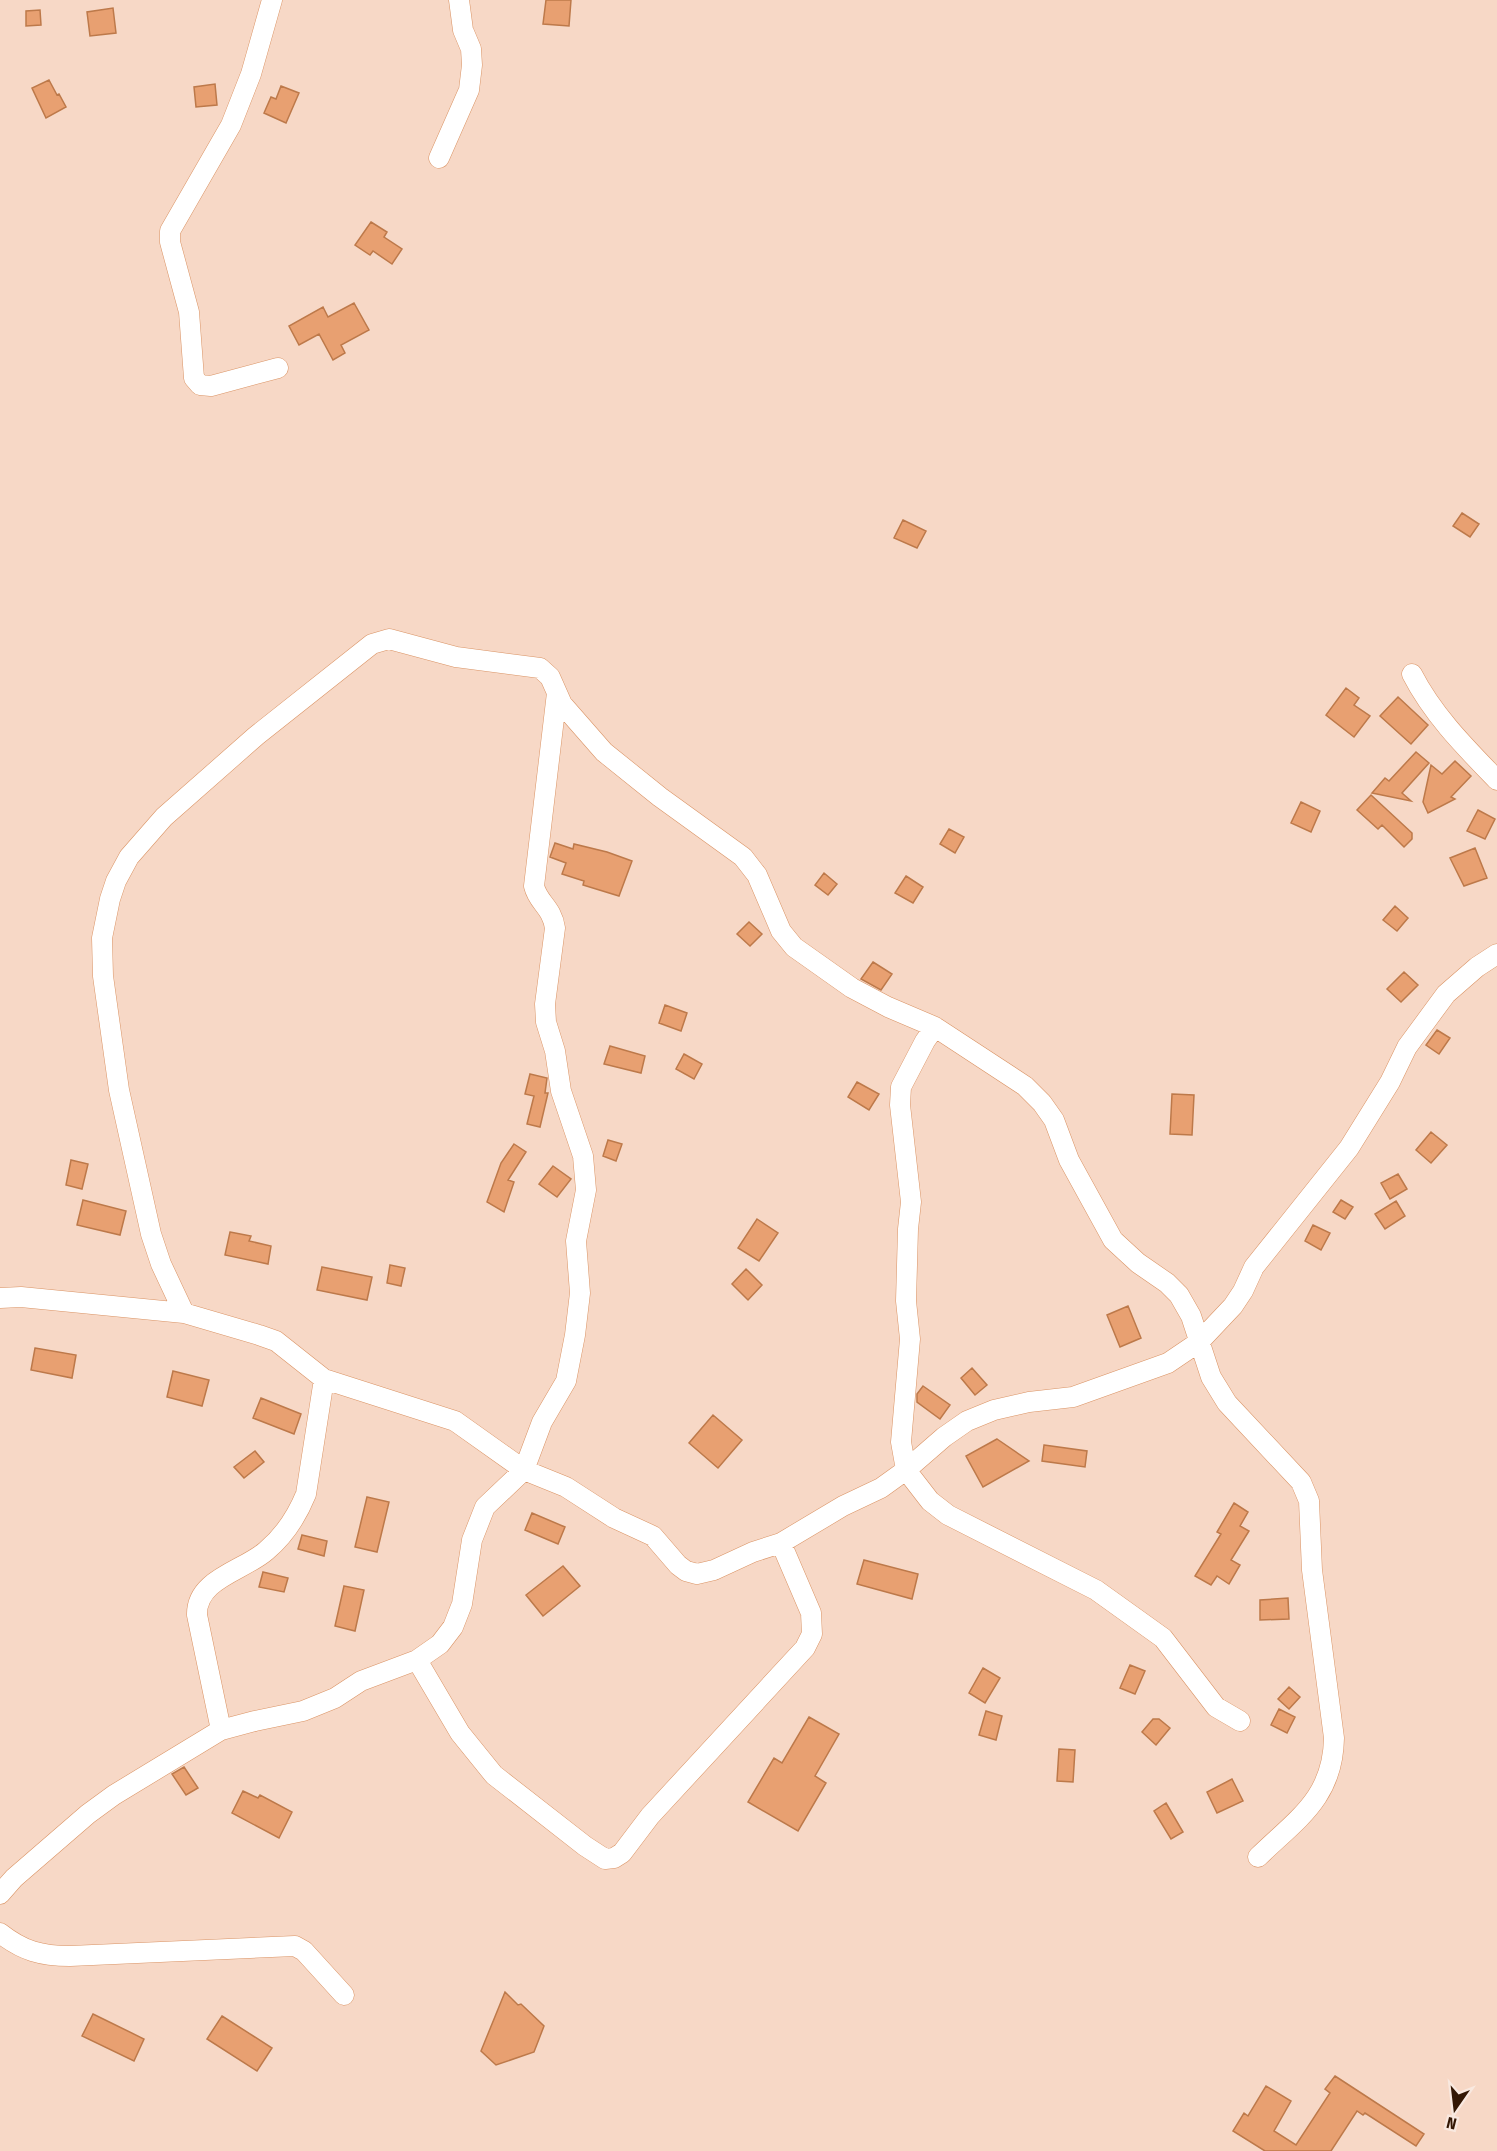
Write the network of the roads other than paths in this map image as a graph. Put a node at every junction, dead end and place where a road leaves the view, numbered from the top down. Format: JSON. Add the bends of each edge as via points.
{"nodes":[{"id":1,"x":272,"y":0,"type":"edge"},
{"id":2,"x":459,"y":0,"type":"edge"},
{"id":3,"x":439,"y":158,"type":"dead end"},
{"id":4,"x":278,"y":368,"type":"dead end"},
{"id":5,"x":1413,"y":674,"type":"dead end"},
{"id":6,"x":557,"y":693,"type":"junction"},
{"id":7,"x":1497,"y":780,"type":"edge"},
{"id":8,"x":1497,"y":954,"type":"edge"},
{"id":9,"x":935,"y":1028,"type":"junction"},
{"id":10,"x":0,"y":1298,"type":"edge"},
{"id":11,"x":184,"y":1313,"type":"junction"},
{"id":12,"x":1199,"y":1342,"type":"junction"},
{"id":13,"x":324,"y":1379,"type":"junction"},
{"id":14,"x":524,"y":1470,"type":"junction"},
{"id":15,"x":906,"y":1470,"type":"junction"},
{"id":16,"x":781,"y":1543,"type":"junction"},
{"id":17,"x":417,"y":1660,"type":"junction"},
{"id":18,"x":1240,"y":1721,"type":"dead end"},
{"id":19,"x":221,"y":1730,"type":"junction"},
{"id":20,"x":1258,"y":1857,"type":"dead end"},
{"id":21,"x":0,"y":1893,"type":"edge"},
{"id":22,"x":0,"y":1933,"type":"edge"},
{"id":23,"x":344,"y":1995,"type":"dead end"}],
"edges":[{"from":1,"to":4,"type":"street","via":[[251,74],[231,125],[170,231],[170,242],[189,312],[194,378],[200,385],[211,386]]},
{"from":2,"to":3,"type":"street","via":[[463,30],[471,49],[469,90]]},
{"from":5,"to":7,"type":"street","via":[[1438,716]]},
{"from":6,"to":9,"type":"street","via":[[604,752],[743,857],[757,875],[781,931],[794,947],[852,988]]},
{"from":6,"to":11,"type":"street","via":[[550,676],[540,668],[456,657],[380,640],[240,750],[164,817],[129,857],[106,913],[103,976],[119,1090],[151,1234]]},
{"from":6,"to":14,"type":"street","via":[[534,886],[554,918],[546,1022],[561,1091],[584,1156],[586,1190],[576,1241],[580,1293],[566,1381],[542,1422]]},
{"from":8,"to":12,"type":"street","via":[[1446,994],[1407,1047],[1349,1148],[1254,1267],[1233,1306]]},
{"from":9,"to":12,"type":"street","via":[[1025,1086],[1042,1103],[1113,1240],[1179,1295]]},
{"from":9,"to":15,"type":"street","via":[[901,1087],[911,1202],[906,1301],[910,1339],[901,1442]]},
{"from":10,"to":11,"type":"street"},
{"from":11,"to":13,"type":"street","via":[[276,1341]]},
{"from":12,"to":15,"type":"street","via":[[1168,1363],[1073,1397],[1029,1402],[967,1420]]},
{"from":12,"to":20,"type":"street","via":[[1211,1377],[1227,1403],[1301,1482],[1309,1501],[1312,1570],[1334,1752],[1327,1780],[1315,1802]]},
{"from":13,"to":14,"type":"street","via":[[455,1421]]},
{"from":13,"to":19,"type":"street","via":[[306,1494],[300,1509],[264,1553],[208,1587],[197,1605]]},
{"from":14,"to":16,"type":"street","via":[[566,1487],[614,1518],[653,1536],[686,1571],[697,1574],[714,1570]]},
{"from":14,"to":17,"type":"street","via":[[485,1507],[472,1540],[462,1604],[453,1627],[440,1644]]},
{"from":15,"to":16,"type":"street"},
{"from":15,"to":18,"type":"street","via":[[930,1501],[948,1515],[1096,1590],[1163,1638],[1216,1707]]},
{"from":16,"to":17,"type":"street","via":[[811,1612],[812,1634],[805,1648],[614,1858],[605,1859],[585,1846],[494,1775],[460,1733]]},
{"from":17,"to":19,"type":"street","via":[[361,1680],[335,1698],[303,1712]]},
{"from":19,"to":21,"type":"street","via":[[88,1814]]},
{"from":22,"to":23,"type":"street","via":[[29,1951],[46,1956],[295,1946]]}]}
